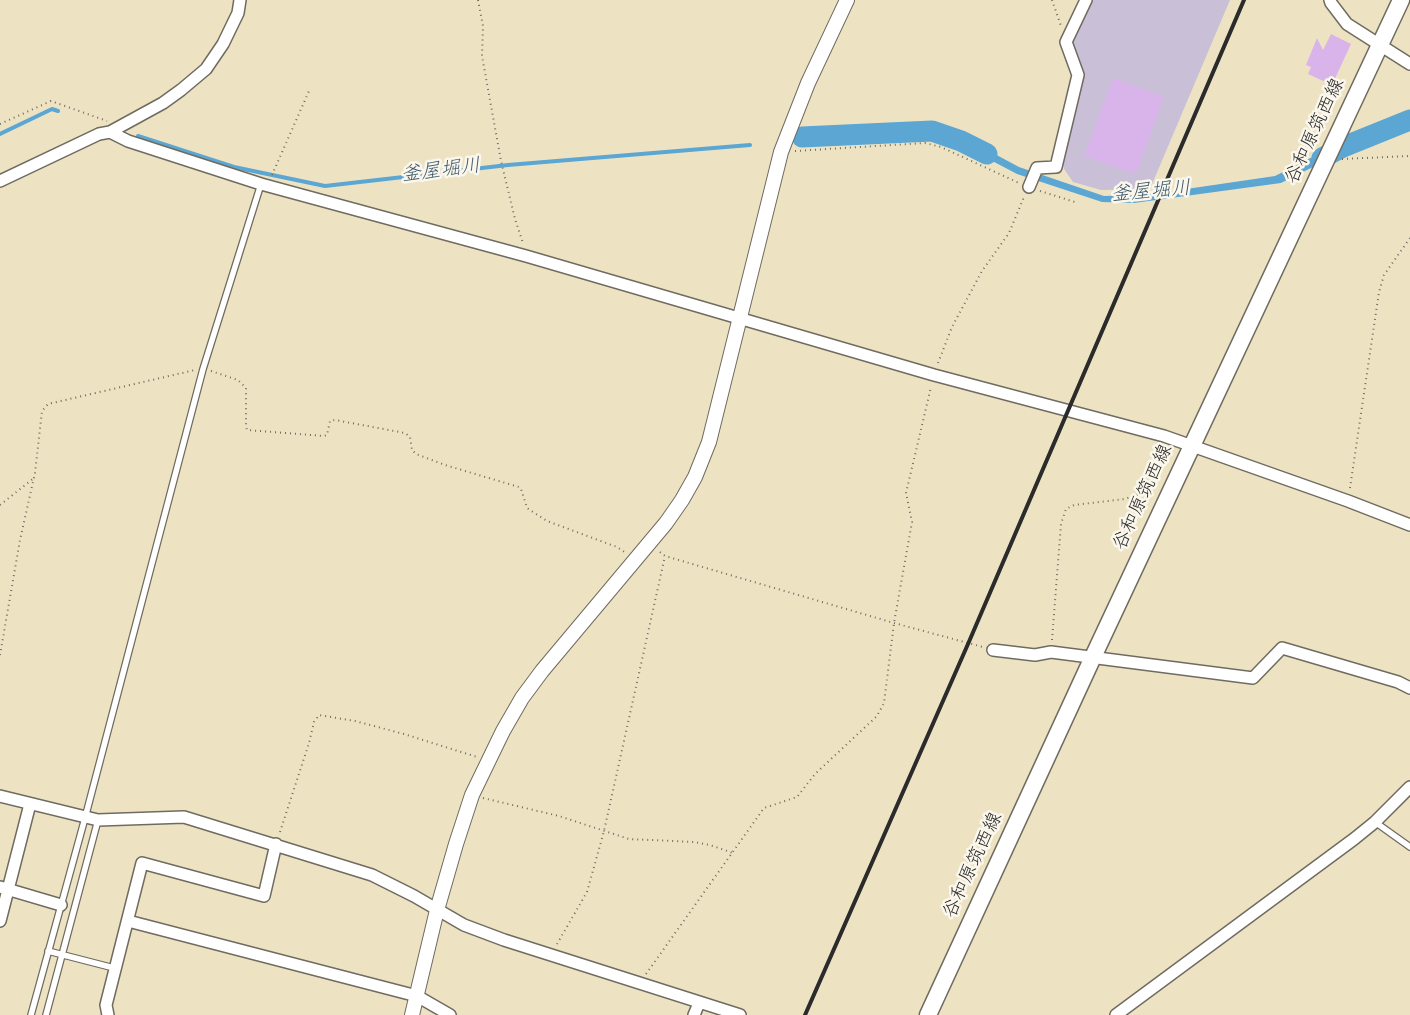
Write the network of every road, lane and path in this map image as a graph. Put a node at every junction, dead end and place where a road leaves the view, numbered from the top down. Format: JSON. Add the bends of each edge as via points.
{"nodes":[{"id":1,"x":240,"y":0,"type":"edge"},
{"id":2,"x":478,"y":0,"type":"edge"},
{"id":3,"x":847,"y":0,"type":"edge"},
{"id":4,"x":1052,"y":0,"type":"edge"},
{"id":5,"x":1086,"y":0,"type":"edge"},
{"id":6,"x":1330,"y":0,"type":"edge"},
{"id":7,"x":1401,"y":0,"type":"edge"},
{"id":8,"x":1066,"y":42,"type":"junction"},
{"id":9,"x":1379,"y":46,"type":"junction"},
{"id":10,"x":1410,"y":64,"type":"edge"},
{"id":11,"x":309,"y":91,"type":"dead end"},
{"id":12,"x":0,"y":124,"type":"edge"},
{"id":13,"x":122,"y":125,"type":"junction"},
{"id":14,"x":110,"y":132,"type":"junction"},
{"id":15,"x":781,"y":152,"type":"junction"},
{"id":16,"x":1330,"y":153,"type":"junction"},
{"id":17,"x":1410,"y":156,"type":"edge"},
{"id":18,"x":0,"y":181,"type":"edge"},
{"id":19,"x":264,"y":185,"type":"junction"},
{"id":20,"x":1029,"y":187,"type":"junction"},
{"id":21,"x":1078,"y":203,"type":"dead end"},
{"id":22,"x":1410,"y":238,"type":"edge"},
{"id":23,"x":526,"y":256,"type":"junction"},
{"id":24,"x":739,"y":318,"type":"junction"},
{"id":25,"x":203,"y":369,"type":"junction"},
{"id":26,"x":213,"y":371,"type":"dead end"},
{"id":27,"x":934,"y":376,"type":"junction"},
{"id":28,"x":1164,"y":436,"type":"junction"},
{"id":29,"x":1192,"y":446,"type":"junction"},
{"id":30,"x":34,"y":478,"type":"junction"},
{"id":31,"x":1348,"y":501,"type":"junction"},
{"id":32,"x":0,"y":505,"type":"edge"},
{"id":33,"x":1410,"y":525,"type":"edge"},
{"id":34,"x":636,"y":559,"type":"junction"},
{"id":35,"x":894,"y":624,"type":"junction"},
{"id":36,"x":993,"y":650,"type":"joint"},
{"id":37,"x":1051,"y":652,"type":"junction"},
{"id":38,"x":0,"y":655,"type":"edge"},
{"id":39,"x":1093,"y":657,"type":"junction"},
{"id":40,"x":1410,"y":688,"type":"edge"},
{"id":41,"x":487,"y":760,"type":"junction"},
{"id":42,"x":1410,"y":787,"type":"edge"},
{"id":43,"x":472,"y":795,"type":"junction"},
{"id":44,"x":0,"y":796,"type":"edge"},
{"id":45,"x":30,"y":804,"type":"junction"},
{"id":46,"x":85,"y":818,"type":"junction"},
{"id":47,"x":98,"y":820,"type":"junction"},
{"id":48,"x":1376,"y":822,"type":"junction"},
{"id":49,"x":604,"y":831,"type":"junction"},
{"id":50,"x":276,"y":844,"type":"junction"},
{"id":51,"x":1410,"y":847,"type":"edge"},
{"id":52,"x":733,"y":853,"type":"junction"},
{"id":53,"x":4,"y":888,"type":"edge"},
{"id":54,"x":60,"y":905,"type":"junction"},
{"id":55,"x":437,"y":910,"type":"junction"},
{"id":56,"x":0,"y":921,"type":"edge"},
{"id":57,"x":128,"y":922,"type":"junction"},
{"id":58,"x":48,"y":951,"type":"junction"},
{"id":59,"x":62,"y":954,"type":"junction"},
{"id":60,"x":551,"y":955,"type":"junction"},
{"id":61,"x":114,"y":968,"type":"junction"},
{"id":62,"x":639,"y":984,"type":"junction"},
{"id":63,"x":417,"y":996,"type":"junction"},
{"id":64,"x":699,"y":1003,"type":"junction"},
{"id":65,"x":31,"y":1015,"type":"edge"},
{"id":66,"x":46,"y":1015,"type":"edge"},
{"id":67,"x":108,"y":1015,"type":"edge"},
{"id":68,"x":412,"y":1015,"type":"edge"},
{"id":69,"x":450,"y":1015,"type":"edge"},
{"id":70,"x":694,"y":1015,"type":"edge"},
{"id":71,"x":740,"y":1015,"type":"edge"},
{"id":72,"x":928,"y":1015,"type":"edge"},
{"id":73,"x":1116,"y":1015,"type":"edge"}],
"edges":[{"from":1,"to":13,"type":"street","via":[[238,13],[223,44],[206,69],[163,103]]},
{"from":2,"to":23,"type":"path","via":[[483,26],[482,56],[501,161]]},
{"from":3,"to":15,"type":"street","via":[[808,83]]},
{"from":4,"to":8,"type":"path"},
{"from":5,"to":8,"type":"street"},
{"from":6,"to":9,"type":"street","via":[[1346,24]]},
{"from":7,"to":9,"type":"main road","name":"谷和原筑西線"},
{"from":8,"to":20,"type":"street","via":[[1078,75],[1056,167],[1037,168]]},
{"from":9,"to":10,"type":"street"},
{"from":9,"to":16,"type":"main road","name":"谷和原筑西線"},
{"from":11,"to":19,"type":"path"},
{"from":12,"to":13,"type":"path","via":[[51,101]]},
{"from":13,"to":14,"type":"street"},
{"from":14,"to":18,"type":"street","via":[[99,134]]},
{"from":14,"to":19,"type":"street","via":[[128,141]]},
{"from":15,"to":20,"type":"path","via":[[925,143],[941,147]]},
{"from":15,"to":24,"type":"street"},
{"from":16,"to":17,"type":"path"},
{"from":16,"to":29,"type":"main road","name":"谷和原筑西線"},
{"from":19,"to":23,"type":"street"},
{"from":19,"to":25,"type":"lane"},
{"from":20,"to":21,"type":"path"},
{"from":20,"to":27,"type":"path","via":[[1008,232],[952,327]]},
{"from":22,"to":31,"type":"path","via":[[1384,275],[1379,292]]},
{"from":23,"to":24,"type":"street"},
{"from":24,"to":27,"type":"street"},
{"from":24,"to":34,"type":"street","via":[[709,442],[695,477],[666,523]]},
{"from":25,"to":30,"type":"path","via":[[48,404],[42,411]]},
{"from":25,"to":46,"type":"lane"},
{"from":26,"to":34,"type":"path","via":[[238,380],[246,388],[248,430],[324,436],[330,421],[335,420],[405,433],[410,437],[416,454],[519,487],[527,508],[532,512],[547,521],[617,547]]},
{"from":27,"to":28,"type":"street"},
{"from":27,"to":35,"type":"path","via":[[906,493],[912,522]]},
{"from":28,"to":29,"type":"street"},
{"from":28,"to":37,"type":"path","via":[[1153,489],[1125,499],[1074,505],[1066,509],[1061,524]]},
{"from":29,"to":31,"type":"street"},
{"from":29,"to":39,"type":"main road","name":"谷和原筑西線"},
{"from":30,"to":32,"type":"path"},
{"from":30,"to":38,"type":"path"},
{"from":31,"to":33,"type":"street"},
{"from":34,"to":41,"type":"street","via":[[542,671],[517,706]]},
{"from":35,"to":36,"type":"path"},
{"from":35,"to":49,"type":"path","via":[[665,556]]},
{"from":35,"to":52,"type":"path","via":[[884,703],[876,716],[815,774],[797,797],[764,808]]},
{"from":36,"to":37,"type":"street","via":[[1035,654]]},
{"from":37,"to":39,"type":"street"},
{"from":39,"to":40,"type":"street","via":[[1253,678],[1282,648]]},
{"from":39,"to":72,"type":"main road","name":"谷和原筑西線"},
{"from":41,"to":43,"type":"street"},
{"from":41,"to":50,"type":"path","via":[[404,734],[319,715],[314,722]]},
{"from":42,"to":48,"type":"street"},
{"from":43,"to":49,"type":"path","via":[[559,816]]},
{"from":43,"to":55,"type":"street"},
{"from":44,"to":45,"type":"street"},
{"from":45,"to":46,"type":"street"},
{"from":45,"to":53,"type":"street"},
{"from":46,"to":47,"type":"street"},
{"from":46,"to":54,"type":"lane"},
{"from":47,"to":50,"type":"street","via":[[184,817]]},
{"from":47,"to":59,"type":"lane"},
{"from":48,"to":51,"type":"lane"},
{"from":48,"to":73,"type":"street"},
{"from":49,"to":52,"type":"path","via":[[636,840],[694,842]]},
{"from":49,"to":60,"type":"path","via":[[586,892]]},
{"from":50,"to":55,"type":"street","via":[[372,875]]},
{"from":50,"to":57,"type":"street","via":[[264,896],[142,863]]},
{"from":52,"to":62,"type":"path"},
{"from":53,"to":54,"type":"street"},
{"from":53,"to":56,"type":"street"},
{"from":54,"to":58,"type":"lane"},
{"from":55,"to":60,"type":"street","via":[[464,925]]},
{"from":55,"to":63,"type":"street"},
{"from":57,"to":61,"type":"street"},
{"from":57,"to":63,"type":"street"},
{"from":58,"to":59,"type":"lane"},
{"from":58,"to":65,"type":"lane"},
{"from":59,"to":61,"type":"lane"},
{"from":59,"to":66,"type":"lane"},
{"from":60,"to":62,"type":"street"},
{"from":61,"to":67,"type":"street","via":[[106,1005]]},
{"from":62,"to":64,"type":"street"},
{"from":63,"to":68,"type":"street"},
{"from":63,"to":69,"type":"street"},
{"from":64,"to":70,"type":"street"},
{"from":64,"to":71,"type":"street"}]}
